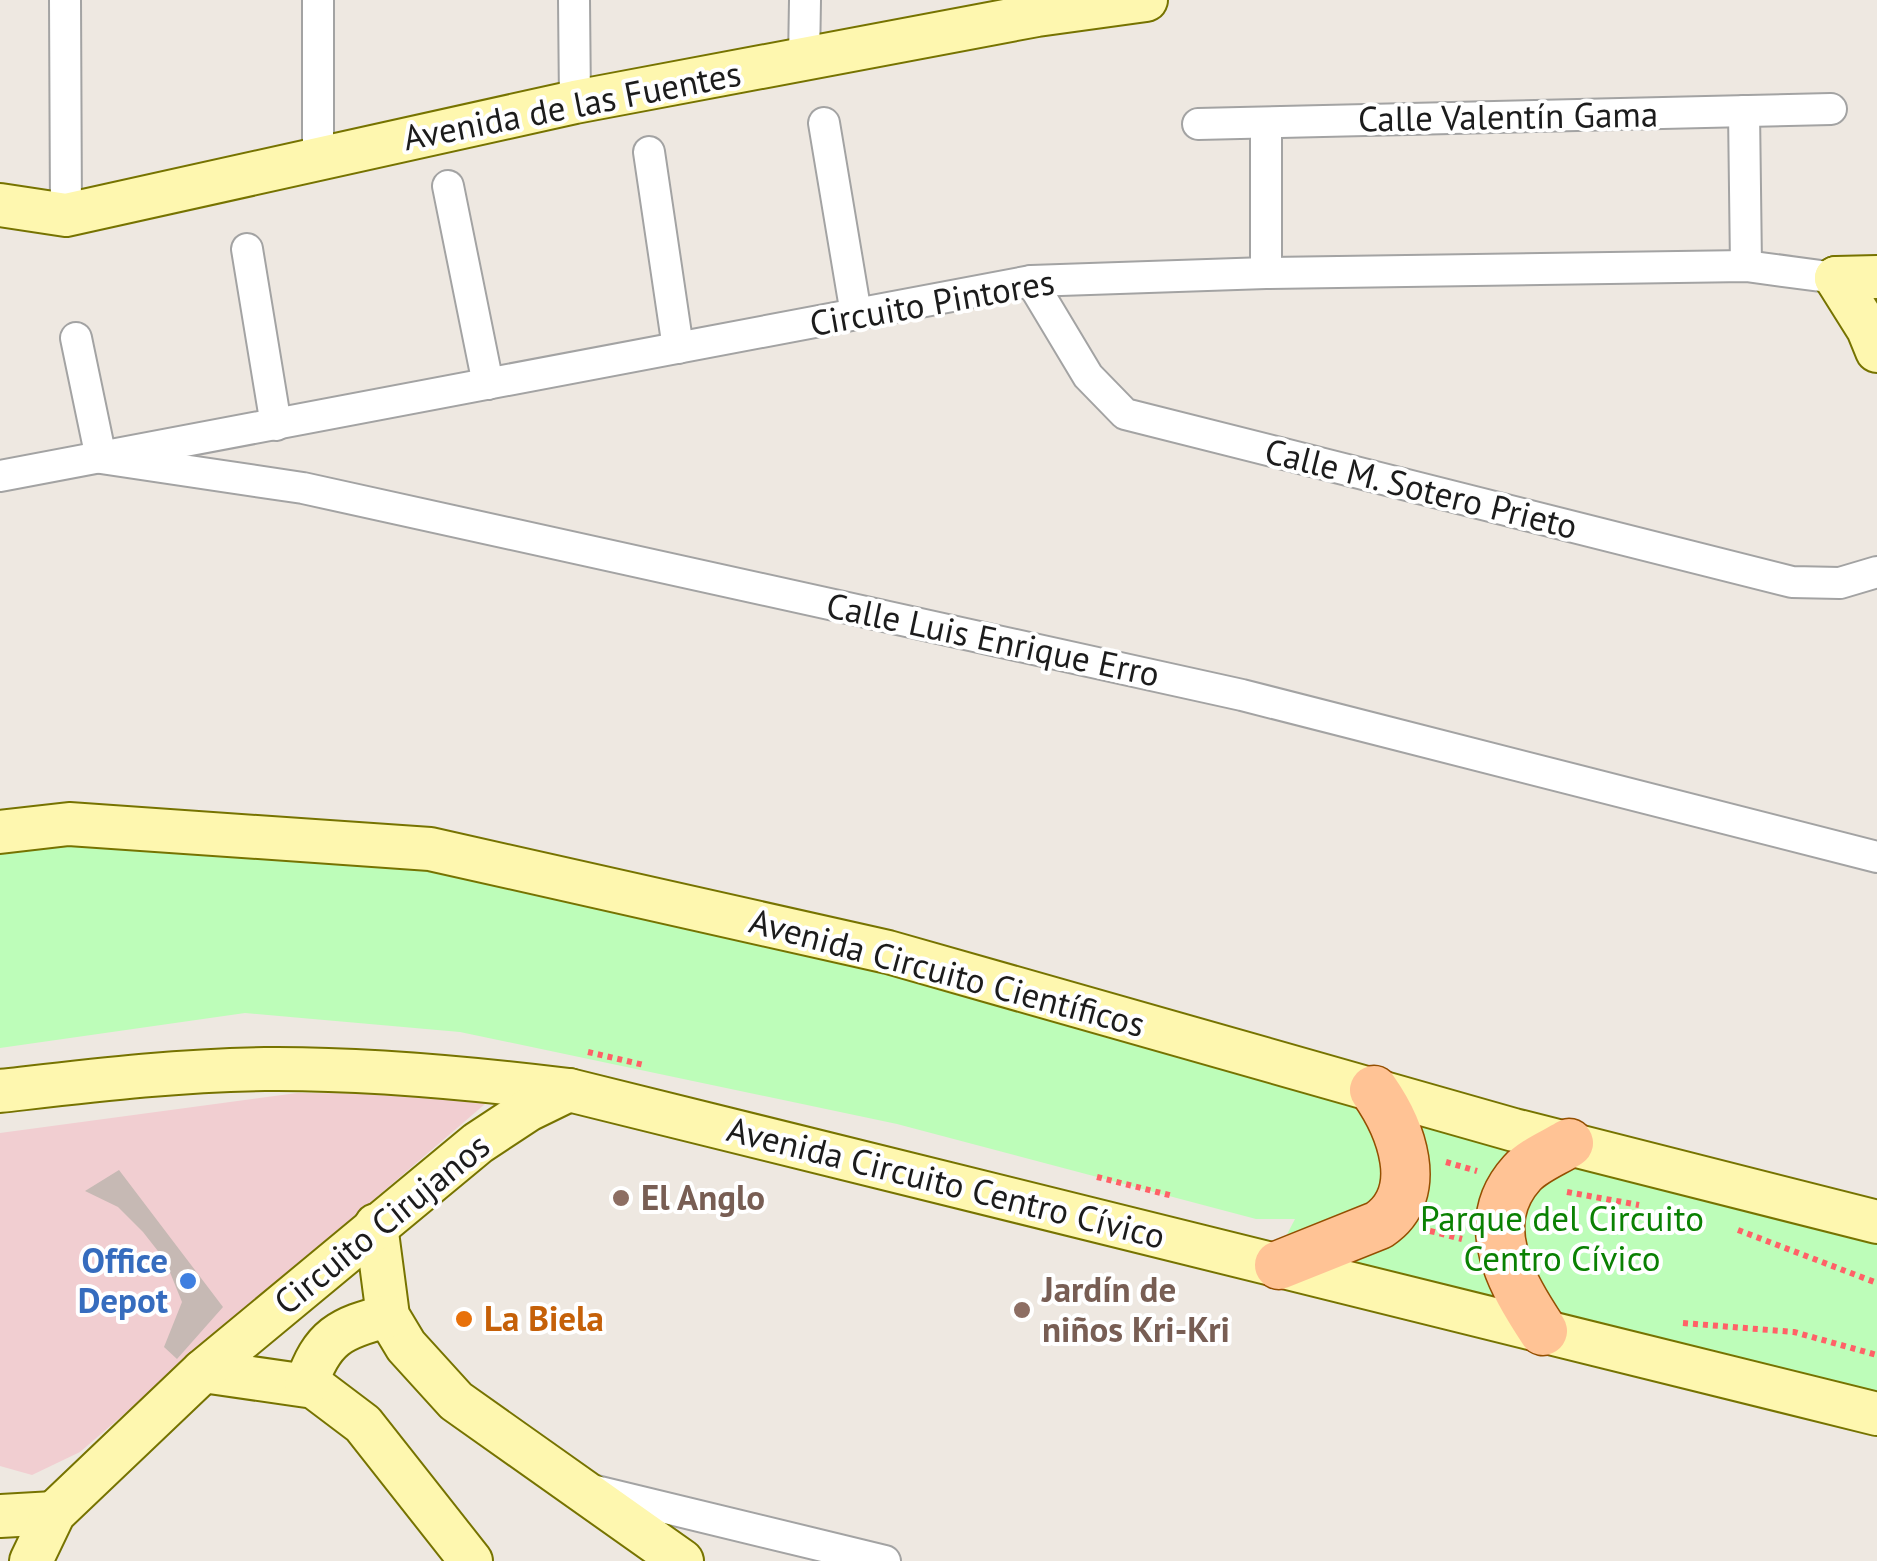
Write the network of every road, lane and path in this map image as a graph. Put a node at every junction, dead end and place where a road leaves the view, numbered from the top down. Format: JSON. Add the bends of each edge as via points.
{"nodes":[{"id":1,"x":65,"y":0,"type":"edge"},
{"id":2,"x":318,"y":0,"type":"edge"},
{"id":3,"x":574,"y":0,"type":"edge"},
{"id":4,"x":804,"y":0,"type":"edge"},
{"id":5,"x":1146,"y":0,"type":"edge"},
{"id":6,"x":1037,"y":7,"type":"edge"},
{"id":7,"x":804,"y":60,"type":"junction"},
{"id":8,"x":575,"y":102,"type":"junction"},
{"id":9,"x":1831,"y":109,"type":"dead end"},
{"id":10,"x":1744,"y":111,"type":"junction"},
{"id":11,"x":824,"y":123,"type":"dead end"},
{"id":12,"x":1266,"y":123,"type":"junction"},
{"id":13,"x":1198,"y":124,"type":"dead end"},
{"id":14,"x":649,"y":152,"type":"dead end"},
{"id":15,"x":318,"y":158,"type":"junction"},
{"id":16,"x":448,"y":186,"type":"dead end"},
{"id":17,"x":0,"y":205,"type":"edge"},
{"id":18,"x":66,"y":215,"type":"junction"},
{"id":19,"x":247,"y":248,"type":"dead end"},
{"id":20,"x":1746,"y":266,"type":"junction"},
{"id":21,"x":1266,"y":272,"type":"junction"},
{"id":22,"x":1856,"y":278,"type":"edge"},
{"id":23,"x":1031,"y":281,"type":"junction"},
{"id":24,"x":856,"y":314,"type":"junction"},
{"id":25,"x":76,"y":338,"type":"dead end"},
{"id":26,"x":678,"y":348,"type":"junction"},
{"id":27,"x":1877,"y":351,"type":"edge"},
{"id":28,"x":488,"y":384,"type":"junction"},
{"id":29,"x":276,"y":425,"type":"junction"},
{"id":30,"x":101,"y":458,"type":"junction"},
{"id":31,"x":0,"y":476,"type":"edge"},
{"id":32,"x":1877,"y":572,"type":"edge"},
{"id":33,"x":0,"y":832,"type":"edge"},
{"id":34,"x":1877,"y":857,"type":"edge"},
{"id":35,"x":569,"y":1090,"type":"junction"},
{"id":36,"x":1374,"y":1090,"type":"junction"},
{"id":37,"x":0,"y":1091,"type":"edge"},
{"id":38,"x":1570,"y":1143,"type":"junction"},
{"id":39,"x":1402,"y":1149,"type":"junction"},
{"id":40,"x":1515,"y":1183,"type":"junction"},
{"id":41,"x":1648,"y":1207,"type":"dead end"},
{"id":42,"x":1877,"y":1222,"type":"edge"},
{"id":43,"x":1723,"y":1224,"type":"dead end"},
{"id":44,"x":376,"y":1225,"type":"junction"},
{"id":45,"x":1279,"y":1265,"type":"junction"},
{"id":46,"x":1877,"y":1282,"type":"edge"},
{"id":47,"x":388,"y":1316,"type":"junction"},
{"id":48,"x":1543,"y":1331,"type":"junction"},
{"id":49,"x":202,"y":1371,"type":"junction"},
{"id":50,"x":306,"y":1385,"type":"junction"},
{"id":51,"x":1877,"y":1414,"type":"edge"},
{"id":52,"x":582,"y":1488,"type":"junction"},
{"id":53,"x":54,"y":1514,"type":"junction"},
{"id":54,"x":0,"y":1516,"type":"edge"},
{"id":55,"x":31,"y":1561,"type":"edge"},
{"id":56,"x":471,"y":1561,"type":"edge"},
{"id":57,"x":682,"y":1561,"type":"edge"},
{"id":58,"x":885,"y":1561,"type":"edge"}],
"edges":[{"from":1,"to":18,"type":"street"},
{"from":2,"to":15,"type":"street"},
{"from":3,"to":8,"type":"street"},
{"from":4,"to":7,"type":"street"},
{"from":5,"to":6,"type":"main road","name":"Avenida de las Fuentes"},
{"from":6,"to":7,"type":"main road","name":"Avenida de las Fuentes"},
{"from":7,"to":8,"type":"main road","name":"Avenida de las Fuentes"},
{"from":8,"to":15,"type":"main road","name":"Avenida de las Fuentes"},
{"from":9,"to":10,"type":"street","name":"Calle Valentín Gama"},
{"from":10,"to":12,"type":"street","name":"Calle Valentín Gama"},
{"from":10,"to":20,"type":"street"},
{"from":11,"to":24,"type":"street"},
{"from":12,"to":13,"type":"street","name":"Calle Valentín Gama"},
{"from":12,"to":21,"type":"street"},
{"from":14,"to":26,"type":"street"},
{"from":15,"to":18,"type":"main road","name":"Avenida de las Fuentes"},
{"from":16,"to":28,"type":"street"},
{"from":17,"to":18,"type":"main road","name":"Avenida de las Fuentes"},
{"from":19,"to":29,"type":"street"},
{"from":20,"to":21,"type":"street","name":"Circuito Pintores"},
{"from":20,"to":22,"type":"street","name":"Circuito Pintores"},
{"from":21,"to":23,"type":"street","name":"Circuito Pintores"},
{"from":22,"to":27,"type":"main road"},
{"from":23,"to":24,"type":"street","name":"Circuito Pintores"},
{"from":23,"to":32,"type":"street","name":"Calle M. Sotero Prieto","via":[[1088,376],[1125,414],[1792,582],[1840,584]]},
{"from":24,"to":26,"type":"street","name":"Circuito Pintores"},
{"from":25,"to":30,"type":"street"},
{"from":26,"to":28,"type":"street","name":"Circuito Pintores"},
{"from":28,"to":29,"type":"street","name":"Circuito Pintores"},
{"from":29,"to":30,"type":"street","name":"Circuito Pintores"},
{"from":30,"to":31,"type":"street","name":"Circuito Pintores"},
{"from":30,"to":34,"type":"street","name":"Calle Luis Enrique Erro","via":[[303,488],[1242,695]]},
{"from":33,"to":36,"type":"main road","name":"Avenida Circuito Científicos","via":[[68,824],[430,849],[888,952]]},
{"from":35,"to":37,"type":"main road","name":"Avenida Circuito Centro Cívico","via":[[266,1069]]},
{"from":35,"to":44,"type":"main road","name":"Circuito Cirujanos","via":[[478,1144]]},
{"from":35,"to":45,"type":"main road","name":"Avenida Circuito Centro Cívico"},
{"from":36,"to":38,"type":"main road","name":"Avenida Circuito Científicos"},
{"from":36,"to":39,"type":"main road"},
{"from":38,"to":40,"type":"main road","via":[[1524,1170]]},
{"from":38,"to":42,"type":"main road","name":"Avenida Circuito Científicos"},
{"from":39,"to":40,"type":"path"},
{"from":39,"to":45,"type":"main road","via":[[1407,1180],[1388,1220]]},
{"from":40,"to":41,"type":"path"},
{"from":40,"to":48,"type":"main road","via":[[1500,1218],[1500,1249]]},
{"from":43,"to":46,"type":"path"},
{"from":44,"to":47,"type":"main road"},
{"from":44,"to":49,"type":"main road","name":"Circuito Cirujanos"},
{"from":45,"to":48,"type":"main road","name":"Avenida Circuito Centro Cívico"},
{"from":47,"to":50,"type":"main road","via":[[336,1334],[315,1357]]},
{"from":47,"to":52,"type":"main road","via":[[456,1401]]},
{"from":48,"to":51,"type":"main road","name":"Avenida Circuito Centro Cívico"},
{"from":49,"to":50,"type":"main road"},
{"from":49,"to":53,"type":"main road","name":"Circuito Cirujanos"},
{"from":50,"to":56,"type":"main road","via":[[362,1424]]},
{"from":52,"to":57,"type":"main road"},
{"from":52,"to":58,"type":"street"},
{"from":53,"to":54,"type":"main road"},
{"from":53,"to":55,"type":"main road","name":"Circuito Cirujanos"}]}
